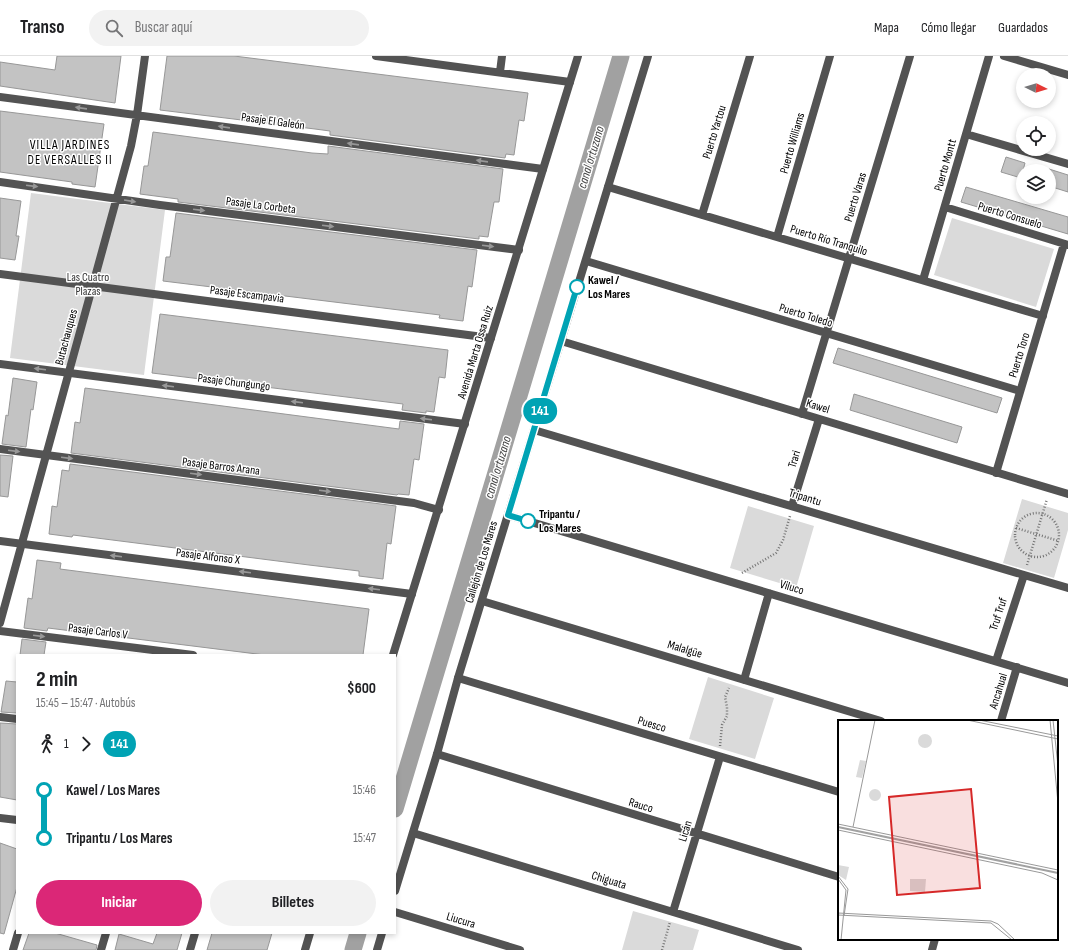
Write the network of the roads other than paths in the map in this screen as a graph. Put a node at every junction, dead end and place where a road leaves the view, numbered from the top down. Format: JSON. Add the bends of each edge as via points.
{"nodes":[{"id":1,"x":146,"y":56,"type":"edge"},
{"id":2,"x":376,"y":56,"type":"edge"},
{"id":3,"x":502,"y":56,"type":"edge"},
{"id":4,"x":578,"y":56,"type":"edge"},
{"id":5,"x":648,"y":56,"type":"edge"},
{"id":6,"x":750,"y":56,"type":"edge"},
{"id":7,"x":830,"y":56,"type":"edge"},
{"id":8,"x":910,"y":56,"type":"edge"},
{"id":9,"x":989,"y":56,"type":"edge"},
{"id":10,"x":1004,"y":56,"type":"edge"},
{"id":11,"x":408,"y":58,"type":"edge"},
{"id":12,"x":500,"y":72,"type":"junction"},
{"id":13,"x":1068,"y":76,"type":"edge"},
{"id":14,"x":570,"y":82,"type":"junction"},
{"id":15,"x":0,"y":97,"type":"edge"},
{"id":16,"x":137,"y":115,"type":"junction"},
{"id":17,"x":966,"y":134,"type":"junction"},
{"id":18,"x":1068,"y":164,"type":"edge"},
{"id":19,"x":543,"y":169,"type":"junction"},
{"id":20,"x":0,"y":182,"type":"edge"},
{"id":21,"x":608,"y":187,"type":"junction"},
{"id":22,"x":117,"y":198,"type":"junction"},
{"id":23,"x":945,"y":207,"type":"junction"},
{"id":24,"x":702,"y":215,"type":"junction"},
{"id":25,"x":777,"y":237,"type":"junction"},
{"id":26,"x":1066,"y":244,"type":"edge"},
{"id":27,"x":519,"y":250,"type":"junction"},
{"id":28,"x":849,"y":258,"type":"junction"},
{"id":29,"x":586,"y":260,"type":"junction"},
{"id":30,"x":0,"y":274,"type":"edge"},
{"id":31,"x":923,"y":280,"type":"junction"},
{"id":32,"x":92,"y":286,"type":"junction"},
{"id":33,"x":1043,"y":316,"type":"junction"},
{"id":34,"x":826,"y":333,"type":"junction"},
{"id":35,"x":492,"y":338,"type":"junction"},
{"id":36,"x":561,"y":341,"type":"junction"},
{"id":37,"x":0,"y":364,"type":"edge"},
{"id":38,"x":69,"y":373,"type":"junction"},
{"id":39,"x":1020,"y":391,"type":"junction"},
{"id":40,"x":802,"y":414,"type":"junction"},
{"id":41,"x":819,"y":419,"type":"junction"},
{"id":42,"x":465,"y":424,"type":"junction"},
{"id":43,"x":534,"y":430,"type":"junction"},
{"id":44,"x":0,"y":449,"type":"edge"},
{"id":45,"x":46,"y":455,"type":"junction"},
{"id":46,"x":996,"y":473,"type":"junction"},
{"id":47,"x":1067,"y":492,"type":"edge"},
{"id":48,"x":792,"y":506,"type":"junction"},
{"id":49,"x":438,"y":510,"type":"junction"},
{"id":50,"x":508,"y":515,"type":"junction"},
{"id":51,"x":0,"y":541,"type":"edge"},
{"id":52,"x":22,"y":544,"type":"junction"},
{"id":53,"x":1024,"y":575,"type":"junction"},
{"id":54,"x":1068,"y":588,"type":"edge"},
{"id":55,"x":768,"y":593,"type":"junction"},
{"id":56,"x":412,"y":594,"type":"junction"},
{"id":57,"x":482,"y":601,"type":"junction"},
{"id":58,"x":0,"y":623,"type":"edge"},
{"id":59,"x":0,"y":631,"type":"edge"},
{"id":60,"x":185,"y":654,"type":"edge"},
{"id":61,"x":394,"y":654,"type":"edge"},
{"id":62,"x":996,"y":661,"type":"junction"},
{"id":63,"x":1017,"y":667,"type":"junction"},
{"id":64,"x":458,"y":678,"type":"junction"},
{"id":65,"x":744,"y":680,"type":"junction"},
{"id":66,"x":1068,"y":682,"type":"edge"},
{"id":67,"x":0,"y":717,"type":"edge"},
{"id":68,"x":16,"y":719,"type":"edge"},
{"id":69,"x":878,"y":720,"type":"edge"},
{"id":70,"x":1001,"y":720,"type":"edge"},
{"id":71,"x":437,"y":754,"type":"junction"},
{"id":72,"x":720,"y":757,"type":"junction"},
{"id":73,"x":838,"y":792,"type":"edge"},
{"id":74,"x":0,"y":818,"type":"edge"},
{"id":75,"x":16,"y":820,"type":"edge"},
{"id":76,"x":413,"y":833,"type":"junction"},
{"id":77,"x":696,"y":834,"type":"junction"},
{"id":78,"x":838,"y":877,"type":"edge"},
{"id":79,"x":396,"y":889,"type":"edge"},
{"id":80,"x":396,"y":912,"type":"edge"},
{"id":81,"x":673,"y":912,"type":"junction"},
{"id":82,"x":18,"y":934,"type":"edge"},
{"id":83,"x":106,"y":934,"type":"edge"},
{"id":84,"x":196,"y":934,"type":"edge"},
{"id":85,"x":310,"y":934,"type":"edge"},
{"id":86,"x":382,"y":934,"type":"edge"},
{"id":87,"x":935,"y":940,"type":"edge"},
{"id":88,"x":13,"y":950,"type":"edge"},
{"id":89,"x":101,"y":950,"type":"edge"},
{"id":90,"x":190,"y":950,"type":"edge"},
{"id":91,"x":305,"y":950,"type":"edge"},
{"id":92,"x":377,"y":950,"type":"edge"},
{"id":93,"x":520,"y":950,"type":"edge"},
{"id":94,"x":798,"y":950,"type":"edge"},
{"id":95,"x":932,"y":950,"type":"edge"}],
"edges":[{"from":1,"to":16,"type":"street","name":"Butachauques"},
{"from":2,"to":11,"type":"street"},
{"from":3,"to":12,"type":"street"},
{"from":4,"to":14,"type":"street","name":"Avenida Marta Ossa Ruiz"},
{"from":5,"to":21,"type":"street","name":"Callejón de Los Mares"},
{"from":6,"to":24,"type":"street","name":"Puerto Yartou"},
{"from":7,"to":25,"type":"street","name":"Puerto Williams"},
{"from":8,"to":28,"type":"street","name":"Puerto Varas"},
{"from":9,"to":17,"type":"street","name":"Puerto Montt"},
{"from":10,"to":13,"type":"street"},
{"from":11,"to":12,"type":"street"},
{"from":12,"to":14,"type":"street"},
{"from":14,"to":19,"type":"street","name":"Avenida Marta Ossa Ruiz"},
{"from":16,"to":15,"type":"street","name":"Pasaje El Galeón","one_way":true},
{"from":19,"to":16,"type":"street","name":"Pasaje El Galeón","one_way":true},
{"from":16,"to":22,"type":"street","name":"Butachauques"},
{"from":17,"to":18,"type":"street"},
{"from":17,"to":23,"type":"street","name":"Puerto Montt"},
{"from":19,"to":27,"type":"street","name":"Avenida Marta Ossa Ruiz"},
{"from":20,"to":22,"type":"street","name":"Pasaje La Corbeta","one_way":true},
{"from":21,"to":24,"type":"street","name":"Puerto Río Tranquilo"},
{"from":21,"to":29,"type":"street","name":"Callejón de Los Mares"},
{"from":22,"to":27,"type":"street","name":"Pasaje La Corbeta","one_way":true},
{"from":22,"to":32,"type":"street","name":"Butachauques"},
{"from":23,"to":26,"type":"street","name":"Puerto Consuelo"},
{"from":23,"to":31,"type":"street","name":"Puerto Montt"},
{"from":24,"to":25,"type":"street","name":"Puerto Río Tranquilo"},
{"from":25,"to":28,"type":"street","name":"Puerto Río Tranquilo"},
{"from":26,"to":33,"type":"street","name":"Puerto Toro"},
{"from":27,"to":35,"type":"street","name":"Avenida Marta Ossa Ruiz"},
{"from":28,"to":31,"type":"street","name":"Puerto Río Tranquilo"},
{"from":28,"to":34,"type":"street","name":"Puerto Varas"},
{"from":29,"to":34,"type":"street","name":"Puerto Toledo"},
{"from":29,"to":36,"type":"street","name":"Callejón de Los Mares"},
{"from":30,"to":32,"type":"street","name":"Pasaje Escampavia"},
{"from":31,"to":33,"type":"street","name":"Puerto Río Tranquilo"},
{"from":32,"to":35,"type":"street","name":"Pasaje Escampavia"},
{"from":32,"to":38,"type":"street","name":"Butachauques"},
{"from":33,"to":39,"type":"street","name":"Puerto Toro"},
{"from":34,"to":39,"type":"street","name":"Puerto Toledo"},
{"from":34,"to":40,"type":"street","name":"Puerto Varas"},
{"from":35,"to":42,"type":"street","name":"Avenida Marta Ossa Ruiz"},
{"from":36,"to":40,"type":"street","name":"Kawel"},
{"from":36,"to":43,"type":"street","name":"Callejón de Los Mares"},
{"from":38,"to":37,"type":"street","name":"Pasaje Chungungo","one_way":true},
{"from":42,"to":38,"type":"street","name":"Pasaje Chungungo","one_way":true},
{"from":38,"to":45,"type":"street","name":"Butachauques"},
{"from":39,"to":46,"type":"street","name":"Puerto Toro"},
{"from":40,"to":41,"type":"street","name":"Kawel"},
{"from":41,"to":46,"type":"street","name":"Kawel"},
{"from":41,"to":48,"type":"street","name":"Trari"},
{"from":42,"to":49,"type":"street","name":"Avenida Marta Ossa Ruiz"},
{"from":43,"to":48,"type":"street","name":"Tripantu"},
{"from":43,"to":50,"type":"street","name":"Callejón de Los Mares"},
{"from":44,"to":45,"type":"street","name":"Pasaje Barros Arana","one_way":true},
{"from":45,"to":49,"type":"street","name":"Pasaje Barros Arana","one_way":true,"via":[[414,503]]},
{"from":45,"to":52,"type":"street","name":"Butachauques"},
{"from":46,"to":47,"type":"street","name":"Kawel"},
{"from":48,"to":53,"type":"street","name":"Tripantu"},
{"from":49,"to":56,"type":"street","name":"Avenida Marta Ossa Ruiz"},
{"from":50,"to":55,"type":"street","name":"Viluco"},
{"from":50,"to":57,"type":"street","name":"Callejón de Los Mares"},
{"from":51,"to":52,"type":"street","name":"Pasaje Alfonso X"},
{"from":56,"to":52,"type":"street","name":"Pasaje Alfonso X","one_way":true},
{"from":52,"to":58,"type":"street","name":"Butachauques"},
{"from":53,"to":54,"type":"street","name":"Tripantu"},
{"from":53,"to":62,"type":"street","name":"Truf Truf"},
{"from":55,"to":62,"type":"street","name":"Viluco"},
{"from":55,"to":65,"type":"street"},
{"from":56,"to":61,"type":"street","name":"Avenida Marta Ossa Ruiz"},
{"from":57,"to":64,"type":"street","name":"Callejón de Los Mares"},
{"from":57,"to":65,"type":"street","name":"Malalgüe"},
{"from":59,"to":60,"type":"street","name":"Pasaje Carlos V","one_way":true},
{"from":62,"to":63,"type":"street","name":"Viluco"},
{"from":63,"to":66,"type":"street","name":"Viluco"},
{"from":63,"to":70,"type":"street","name":"Ancahual"},
{"from":64,"to":71,"type":"street","name":"Callejón de Los Mares"},
{"from":64,"to":72,"type":"street","name":"Puesco"},
{"from":65,"to":69,"type":"street","name":"Malalgüe"},
{"from":67,"to":68,"type":"street"},
{"from":71,"to":76,"type":"street","name":"Callejón de Los Mares"},
{"from":71,"to":77,"type":"street","name":"Rauco"},
{"from":72,"to":73,"type":"street","name":"Puesco"},
{"from":72,"to":77,"type":"street","name":"Licán"},
{"from":74,"to":75,"type":"street"},
{"from":76,"to":79,"type":"street","name":"Callejón de Los Mares"},
{"from":76,"to":81,"type":"street","name":"Chiguata"},
{"from":77,"to":78,"type":"street","name":"Rauco"},
{"from":77,"to":81,"type":"street","name":"Licán"},
{"from":80,"to":93,"type":"street","name":"Liucura"},
{"from":81,"to":94,"type":"street","name":"Chiguata"},
{"from":82,"to":88,"type":"street"},
{"from":83,"to":89,"type":"street"},
{"from":84,"to":90,"type":"street"},
{"from":85,"to":91,"type":"street"},
{"from":86,"to":92,"type":"street"},
{"from":87,"to":95,"type":"street"}]}
